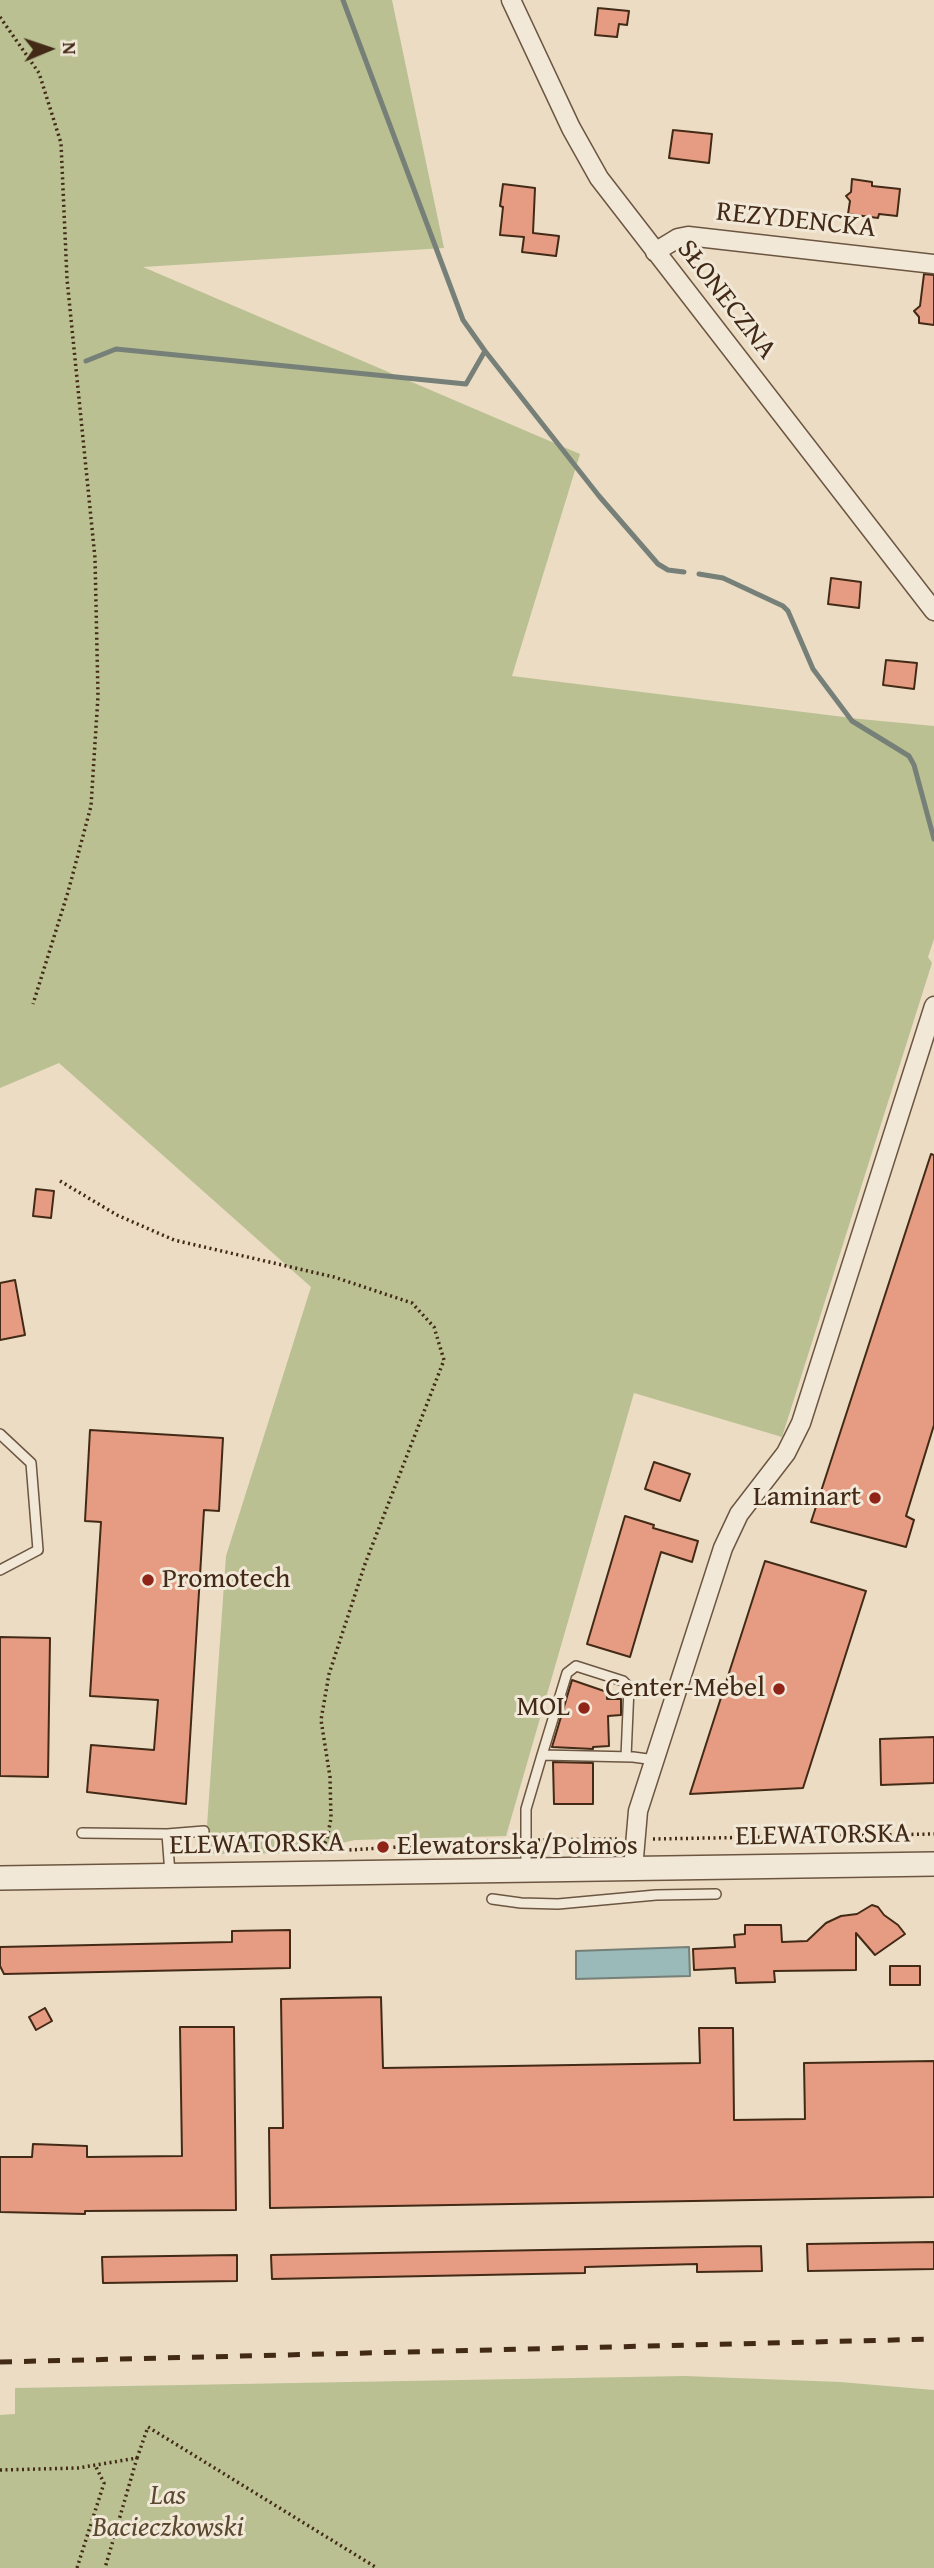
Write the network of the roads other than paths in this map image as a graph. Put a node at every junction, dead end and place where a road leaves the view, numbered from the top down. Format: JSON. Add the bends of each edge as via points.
{"nodes":[{"id":1,"x":511,"y":0,"type":"edge"},
{"id":2,"x":655,"y":253,"type":"junction"},
{"id":3,"x":934,"y":264,"type":"edge"},
{"id":4,"x":934,"y":611,"type":"edge"},
{"id":5,"x":934,"y":1006,"type":"edge"},
{"id":6,"x":0,"y":1434,"type":"edge"},
{"id":7,"x":0,"y":1570,"type":"edge"},
{"id":8,"x":542,"y":1755,"type":"junction"},
{"id":9,"x":626,"y":1756,"type":"junction"},
{"id":10,"x":654,"y":1760,"type":"junction"},
{"id":11,"x":204,"y":1831,"type":"dead end"},
{"id":12,"x":82,"y":1833,"type":"dead end"},
{"id":13,"x":167,"y":1834,"type":"junction"},
{"id":14,"x":934,"y":1864,"type":"edge"},
{"id":15,"x":634,"y":1869,"type":"junction"},
{"id":16,"x":526,"y":1870,"type":"junction"},
{"id":17,"x":170,"y":1876,"type":"junction"},
{"id":18,"x":0,"y":1878,"type":"edge"},
{"id":19,"x":716,"y":1894,"type":"dead end"},
{"id":20,"x":492,"y":1899,"type":"dead end"}],
"edges":[{"from":1,"to":2,"type":"street","name":"SŁONECZNA","via":[[599,178]]},
{"from":2,"to":3,"type":"street","name":"REZYDENCKA","via":[[688,236]]},
{"from":2,"to":4,"type":"street","name":"SŁONECZNA"},
{"from":5,"to":10,"type":"street","via":[[801,1423],[782,1459],[727,1537]]},
{"from":6,"to":7,"type":"lane","via":[[31,1463],[38,1550]]},
{"from":8,"to":9,"type":"lane"},
{"from":8,"to":9,"type":"lane","via":[[567,1673],[576,1666],[623,1681],[629,1688]]},
{"from":8,"to":16,"type":"lane","via":[[526,1809]]},
{"from":9,"to":10,"type":"lane"},
{"from":10,"to":15,"type":"street","via":[[638,1811]]},
{"from":11,"to":13,"type":"lane"},
{"from":12,"to":13,"type":"lane"},
{"from":13,"to":17,"type":"lane"},
{"from":14,"to":15,"type":"street","name":"ELEWATORSKA"},
{"from":15,"to":16,"type":"street","name":"ELEWATORSKA"},
{"from":16,"to":17,"type":"street","name":"ELEWATORSKA"},
{"from":17,"to":18,"type":"street","name":"ELEWATORSKA"},
{"from":19,"to":20,"type":"lane","via":[[558,1904]]}]}
